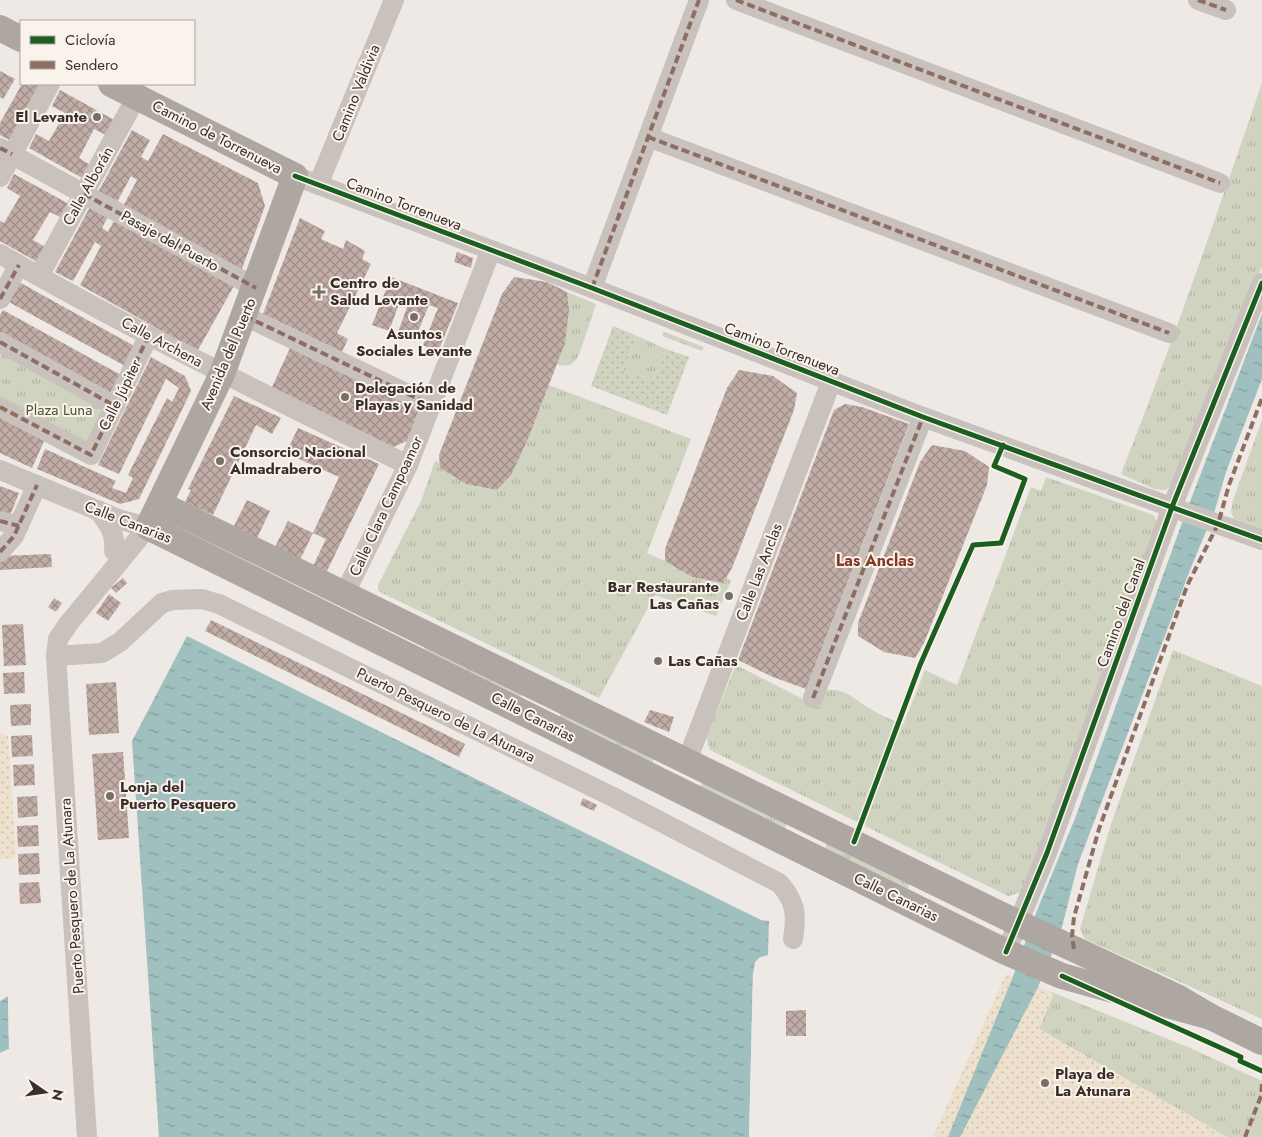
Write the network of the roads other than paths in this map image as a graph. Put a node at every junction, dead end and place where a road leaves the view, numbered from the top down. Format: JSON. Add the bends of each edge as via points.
{"nodes":[{"id":1,"x":394,"y":0,"type":"edge"},
{"id":2,"x":699,"y":0,"type":"edge"},
{"id":3,"x":736,"y":0,"type":"edge"},
{"id":4,"x":1198,"y":0,"type":"edge"},
{"id":5,"x":1226,"y":10,"type":"dead end"},
{"id":6,"x":0,"y":28,"type":"edge"},
{"id":7,"x":20,"y":38,"type":"edge"},
{"id":8,"x":49,"y":85,"type":"edge"},
{"id":9,"x":113,"y":85,"type":"edge"},
{"id":10,"x":137,"y":96,"type":"junction"},
{"id":11,"x":648,"y":138,"type":"junction"},
{"id":12,"x":6,"y":151,"type":"edge"},
{"id":13,"x":0,"y":177,"type":"edge"},
{"id":14,"x":307,"y":181,"type":"junction"},
{"id":15,"x":1220,"y":184,"type":"dead end"},
{"id":16,"x":84,"y":194,"type":"junction"},
{"id":17,"x":491,"y":250,"type":"junction"},
{"id":18,"x":0,"y":254,"type":"edge"},
{"id":19,"x":19,"y":265,"type":"junction"},
{"id":20,"x":39,"y":276,"type":"junction"},
{"id":21,"x":1262,"y":283,"type":"edge"},
{"id":22,"x":256,"y":288,"type":"junction"},
{"id":23,"x":592,"y":288,"type":"junction"},
{"id":24,"x":0,"y":299,"type":"edge"},
{"id":25,"x":245,"y":316,"type":"junction"},
{"id":26,"x":1169,"y":333,"type":"dead end"},
{"id":27,"x":149,"y":335,"type":"junction"},
{"id":28,"x":0,"y":342,"type":"edge"},
{"id":29,"x":222,"y":374,"type":"junction"},
{"id":30,"x":831,"y":382,"type":"junction"},
{"id":31,"x":431,"y":405,"type":"junction"},
{"id":32,"x":115,"y":406,"type":"junction"},
{"id":33,"x":0,"y":407,"type":"edge"},
{"id":34,"x":923,"y":417,"type":"junction"},
{"id":35,"x":408,"y":465,"type":"junction"},
{"id":36,"x":0,"y":470,"type":"edge"},
{"id":37,"x":36,"y":485,"type":"junction"},
{"id":38,"x":160,"y":504,"type":"junction"},
{"id":39,"x":1176,"y":509,"type":"junction"},
{"id":40,"x":98,"y":510,"type":"junction"},
{"id":41,"x":0,"y":521,"type":"edge"},
{"id":42,"x":20,"y":526,"type":"junction"},
{"id":43,"x":148,"y":527,"type":"junction"},
{"id":44,"x":1262,"y":540,"type":"edge"},
{"id":45,"x":114,"y":551,"type":"junction"},
{"id":46,"x":0,"y":552,"type":"edge"},
{"id":47,"x":345,"y":593,"type":"junction"},
{"id":48,"x":68,"y":625,"type":"junction"},
{"id":49,"x":56,"y":656,"type":"junction"},
{"id":50,"x":813,"y":698,"type":"dead end"},
{"id":51,"x":686,"y":761,"type":"junction"},
{"id":52,"x":1023,"y":925,"type":"junction"},
{"id":53,"x":793,"y":939,"type":"dead end"},
{"id":54,"x":1066,"y":945,"type":"junction"},
{"id":55,"x":1010,"y":953,"type":"junction"},
{"id":56,"x":1054,"y":973,"type":"junction"},
{"id":57,"x":1211,"y":1017,"type":"junction"},
{"id":58,"x":1262,"y":1042,"type":"edge"},
{"id":59,"x":87,"y":1137,"type":"edge"}],
"edges":[{"from":1,"to":14,"type":"street","name":"Camino Valdivia"},
{"from":2,"to":11,"type":"street"},
{"from":3,"to":15,"type":"street"},
{"from":4,"to":5,"type":"street"},
{"from":6,"to":7,"type":"main road"},
{"from":8,"to":12,"type":"street"},
{"from":9,"to":10,"type":"main road","name":"Camino de Torrenueva"},
{"from":10,"to":14,"type":"main road","name":"Camino de Torrenueva"},
{"from":10,"to":16,"type":"street","name":"Calle Alborán"},
{"from":11,"to":23,"type":"street"},
{"from":11,"to":26,"type":"street"},
{"from":12,"to":13,"type":"street"},
{"from":12,"to":16,"type":"street","name":"Pasaje del Puerto"},
{"from":14,"to":17,"type":"street","name":"Camino Torrenueva"},
{"from":14,"to":22,"type":"main road","name":"Avenida del Puerto"},
{"from":16,"to":20,"type":"street","name":"Calle Alborán"},
{"from":16,"to":22,"type":"street","name":"Pasaje del Puerto"},
{"from":17,"to":23,"type":"street","name":"Camino Torrenueva"},
{"from":17,"to":31,"type":"street","name":"Calle Clara Campoamor"},
{"from":18,"to":19,"type":"street","name":"Calle Archena"},
{"from":19,"to":20,"type":"street","name":"Calle Archena"},
{"from":19,"to":24,"type":"street"},
{"from":20,"to":27,"type":"street","name":"Calle Archena"},
{"from":21,"to":39,"type":"street","name":"Camino del Canal"},
{"from":22,"to":25,"type":"main road","name":"Avenida del Puerto"},
{"from":23,"to":30,"type":"street","name":"Camino Torrenueva"},
{"from":25,"to":29,"type":"main road","name":"Avenida del Puerto"},
{"from":25,"to":31,"type":"street"},
{"from":27,"to":29,"type":"street","name":"Calle Archena"},
{"from":27,"to":32,"type":"street","name":"Calle Júpiter"},
{"from":28,"to":32,"type":"street"},
{"from":29,"to":35,"type":"street","name":"Calle Archena"},
{"from":29,"to":38,"type":"main road","name":"Avenida del Puerto"},
{"from":30,"to":34,"type":"street","name":"Camino Torrenueva"},
{"from":30,"to":51,"type":"street","name":"Calle Las Anclas"},
{"from":31,"to":35,"type":"street","name":"Calle Clara Campoamor"},
{"from":32,"to":33,"type":"street","name":"Calle Júpiter","via":[[91,455]]},
{"from":34,"to":39,"type":"street","name":"Camino Torrenueva"},
{"from":34,"to":50,"type":"street"},
{"from":35,"to":47,"type":"street","name":"Calle Clara Campoamor"},
{"from":36,"to":37,"type":"street","name":"Calle Canarias"},
{"from":37,"to":40,"type":"street","name":"Calle Canarias"},
{"from":37,"to":42,"type":"street"},
{"from":38,"to":43,"type":"main road","name":"Avenida del Puerto"},
{"from":38,"to":47,"type":"main road","name":"Calle Canarias"},
{"from":39,"to":44,"type":"street","name":"Camino Torrenueva"},
{"from":39,"to":52,"type":"street","name":"Camino del Canal"},
{"from":40,"to":43,"type":"street","name":"Calle Canarias"},
{"from":40,"to":45,"type":"street","via":[[110,524]]},
{"from":41,"to":42,"type":"street"},
{"from":42,"to":46,"type":"street"},
{"from":43,"to":45,"type":"street","via":[[131,535]]},
{"from":43,"to":48,"type":"street"},
{"from":43,"to":55,"type":"main road","name":"Calle Canarias"},
{"from":45,"to":48,"type":"street","via":[[79,594]]},
{"from":47,"to":51,"type":"main road","name":"Calle Canarias"},
{"from":48,"to":49,"type":"street","name":"Puerto Pesquero de La Atunara","via":[[58,639]]},
{"from":49,"to":53,"type":"street","name":"Puerto Pesquero de La Atunara","via":[[102,653],[120,642],[162,603],[202,599],[219,604],[613,796],[780,883],[793,903],[796,922]]},
{"from":49,"to":59,"type":"street","name":"Puerto Pesquero de La Atunara"},
{"from":51,"to":52,"type":"main road","name":"Calle Canarias"},
{"from":52,"to":54,"type":"main road","name":"Calle Canarias"},
{"from":52,"to":55,"type":"street","name":"Camino del Canal"},
{"from":54,"to":56,"type":"main road"},
{"from":54,"to":57,"type":"main road","name":"Calle Canarias","via":[[1177,997]]},
{"from":55,"to":56,"type":"main road","name":"Calle Canarias"},
{"from":56,"to":57,"type":"main road","name":"Calle Canarias"},
{"from":57,"to":58,"type":"main road"}]}
